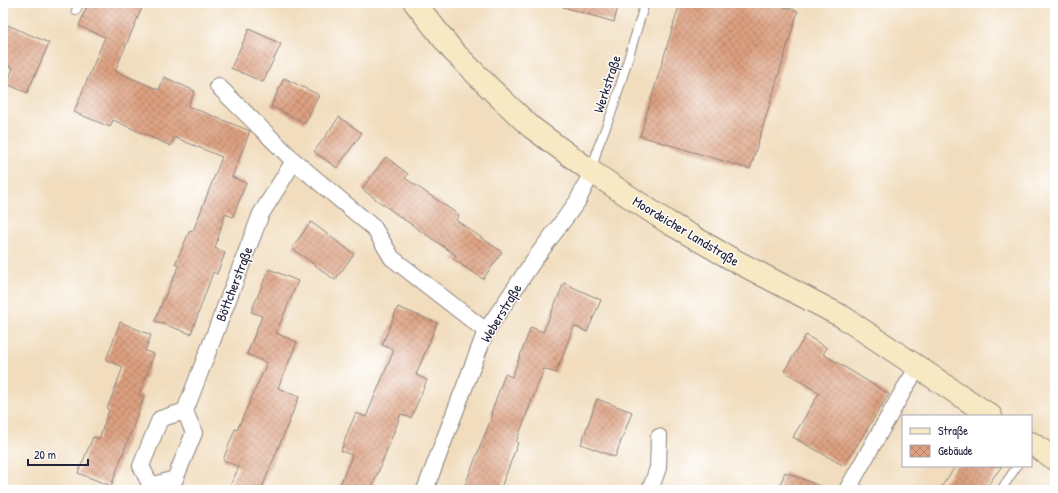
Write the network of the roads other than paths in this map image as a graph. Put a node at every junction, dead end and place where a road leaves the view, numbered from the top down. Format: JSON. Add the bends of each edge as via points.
{"nodes":[{"id":1,"x":415,"y":3,"type":"edge"},
{"id":2,"x":645,"y":3,"type":"edge"},
{"id":3,"x":218,"y":86,"type":"dead end"},
{"id":4,"x":294,"y":161,"type":"junction"},
{"id":5,"x":592,"y":172,"type":"junction"},
{"id":6,"x":486,"y":331,"type":"junction"},
{"id":7,"x":919,"y":366,"type":"junction"},
{"id":8,"x":185,"y":411,"type":"junction"},
{"id":9,"x":990,"y":415,"type":"edge"},
{"id":10,"x":659,"y":437,"type":"dead end"},
{"id":11,"x":1032,"y":444,"type":"edge"},
{"id":12,"x":1055,"y":459,"type":"edge"},
{"id":13,"x":1016,"y":467,"type":"edge"},
{"id":14,"x":150,"y":488,"type":"edge"},
{"id":15,"x":853,"y":488,"type":"edge"},
{"id":16,"x":425,"y":490,"type":"edge"},
{"id":17,"x":650,"y":490,"type":"edge"},
{"id":18,"x":1001,"y":490,"type":"edge"}],
"edges":[{"from":1,"to":5,"type":"main road","name":"Moordeicher Landstraße","via":[[453,51],[493,91],[531,127]]},
{"from":2,"to":5,"type":"lane","name":"Werkstraße","via":[[613,109],[598,146]]},
{"from":3,"to":4,"type":"street"},
{"from":4,"to":6,"type":"street","via":[[374,228],[392,258]]},
{"from":4,"to":8,"type":"street","name":"Böttcherstraße","via":[[261,214]]},
{"from":5,"to":6,"type":"street","name":"Weberstraße","via":[[577,202]]},
{"from":5,"to":7,"type":"main road","name":"Moordeicher Landstraße","via":[[670,223],[730,258],[844,317]]},
{"from":6,"to":16,"type":"street","name":"Weberstraße"},
{"from":7,"to":9,"type":"main road","name":"Moordeicher Landstraße"},
{"from":7,"to":15,"type":"street"},
{"from":8,"to":14,"type":"street","via":[[194,433],[176,479]]},
{"from":8,"to":14,"type":"street","via":[[160,419],[141,466]]},
{"from":10,"to":17,"type":"street","via":[[658,468]]},
{"from":11,"to":12,"type":"main road"},
{"from":13,"to":18,"type":"lane"}]}
